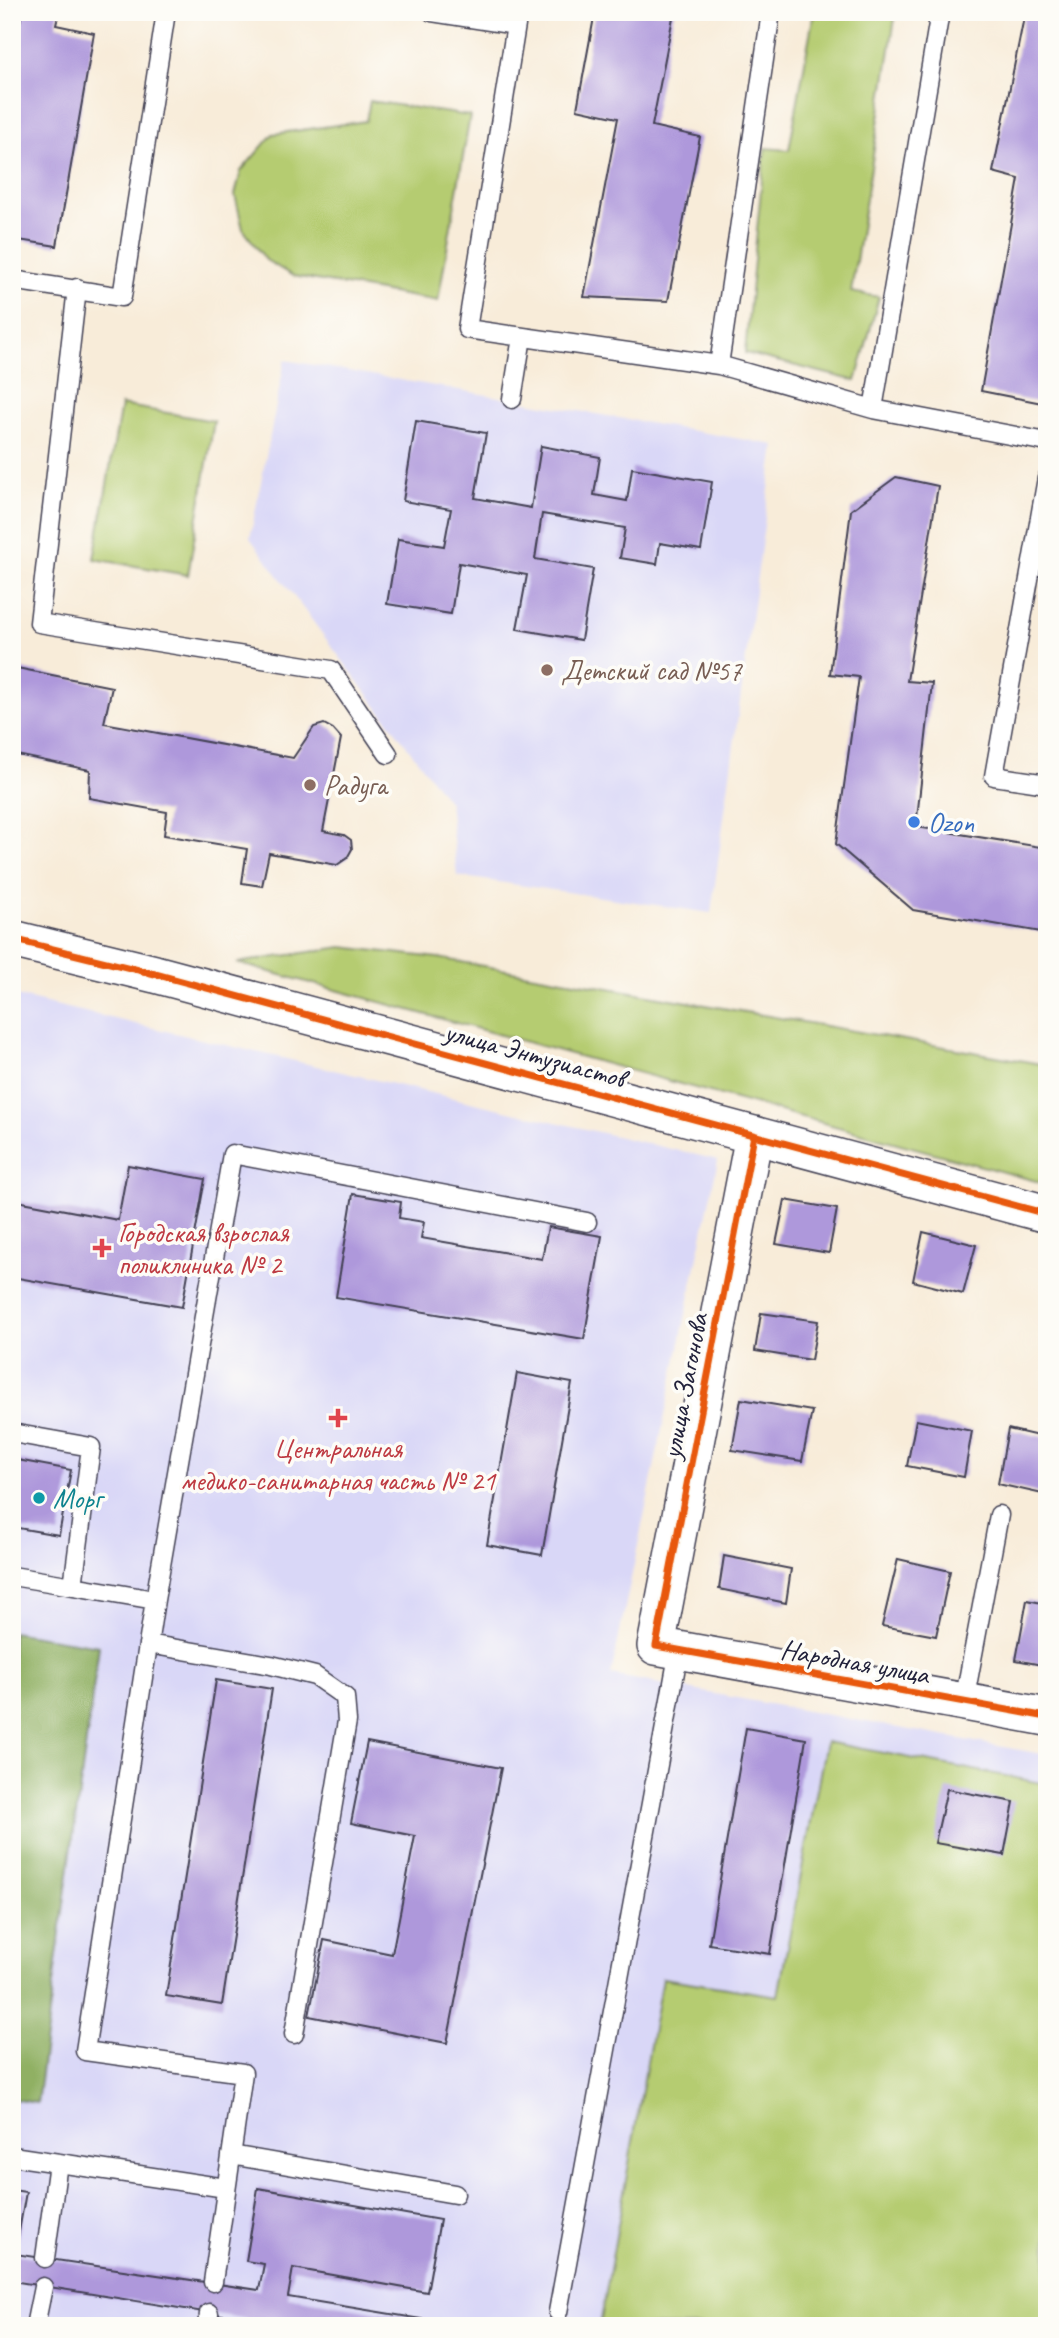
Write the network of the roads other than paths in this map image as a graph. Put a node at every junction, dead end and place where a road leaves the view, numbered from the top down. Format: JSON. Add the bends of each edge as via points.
{"nodes":[{"id":1,"x":166,"y":12,"type":"edge"},
{"id":2,"x":432,"y":12,"type":"edge"},
{"id":3,"x":771,"y":12,"type":"edge"},
{"id":4,"x":940,"y":12,"type":"edge"},
{"id":5,"x":12,"y":280,"type":"edge"},
{"id":6,"x":77,"y":288,"type":"junction"},
{"id":7,"x":522,"y":337,"type":"junction"},
{"id":8,"x":719,"y":365,"type":"junction"},
{"id":9,"x":512,"y":399,"type":"dead end"},
{"id":10,"x":873,"y":409,"type":"junction"},
{"id":11,"x":1047,"y":442,"type":"edge"},
{"id":12,"x":1047,"y":478,"type":"edge"},
{"id":13,"x":388,"y":754,"type":"dead end"},
{"id":14,"x":1047,"y":784,"type":"edge"},
{"id":15,"x":12,"y":939,"type":"edge"},
{"id":16,"x":754,"y":1135,"type":"junction"},
{"id":17,"x":1047,"y":1214,"type":"edge"},
{"id":18,"x":587,"y":1222,"type":"dead end"},
{"id":19,"x":12,"y":1433,"type":"edge"},
{"id":20,"x":999,"y":1515,"type":"dead end"},
{"id":21,"x":12,"y":1576,"type":"edge"},
{"id":22,"x":73,"y":1586,"type":"junction"},
{"id":23,"x":155,"y":1600,"type":"junction"},
{"id":24,"x":148,"y":1644,"type":"junction"},
{"id":25,"x":667,"y":1648,"type":"junction"},
{"id":26,"x":964,"y":1702,"type":"junction"},
{"id":27,"x":1047,"y":1717,"type":"edge"},
{"id":28,"x":294,"y":2034,"type":"dead end"},
{"id":29,"x":231,"y":2155,"type":"junction"},
{"id":30,"x":12,"y":2156,"type":"edge"},
{"id":31,"x":58,"y":2163,"type":"junction"},
{"id":32,"x":226,"y":2188,"type":"junction"},
{"id":33,"x":455,"y":2193,"type":"dead end"},
{"id":34,"x":45,"y":2258,"type":"dead end"},
{"id":35,"x":213,"y":2282,"type":"dead end"},
{"id":36,"x":43,"y":2287,"type":"dead end"},
{"id":37,"x":558,"y":2312,"type":"dead end"},
{"id":38,"x":35,"y":2326,"type":"edge"}],
"edges":[{"from":1,"to":6,"type":"lane","via":[[122,297]]},
{"from":2,"to":7,"type":"lane","via":[[516,25],[467,329]]},
{"from":3,"to":8,"type":"lane"},
{"from":4,"to":10,"type":"lane"},
{"from":5,"to":6,"type":"lane"},
{"from":6,"to":13,"type":"lane","via":[[39,623],[331,670]]},
{"from":7,"to":8,"type":"lane"},
{"from":7,"to":9,"type":"lane"},
{"from":8,"to":10,"type":"lane"},
{"from":10,"to":11,"type":"lane"},
{"from":12,"to":14,"type":"lane","via":[[994,776]]},
{"from":15,"to":16,"type":"street","name":"улица Энтузиастов"},
{"from":16,"to":17,"type":"street","name":"улица Энтузиастов"},
{"from":16,"to":25,"type":"street","name":"улица Загонова"},
{"from":18,"to":23,"type":"lane","via":[[232,1154]]},
{"from":19,"to":22,"type":"lane","via":[[91,1447]]},
{"from":20,"to":26,"type":"lane"},
{"from":21,"to":22,"type":"lane"},
{"from":22,"to":23,"type":"lane"},
{"from":23,"to":24,"type":"lane"},
{"from":24,"to":28,"type":"lane","via":[[315,1676],[345,1697],[347,1721]]},
{"from":24,"to":29,"type":"lane","via":[[85,2051],[243,2073]]},
{"from":25,"to":26,"type":"street","name":"Народная улица"},
{"from":25,"to":37,"type":"lane"},
{"from":26,"to":27,"type":"street","name":"Народная улица"},
{"from":29,"to":32,"type":"lane"},
{"from":29,"to":33,"type":"lane"},
{"from":30,"to":31,"type":"lane"},
{"from":31,"to":32,"type":"lane"},
{"from":31,"to":34,"type":"lane"},
{"from":32,"to":35,"type":"lane"},
{"from":36,"to":38,"type":"lane"}]}
